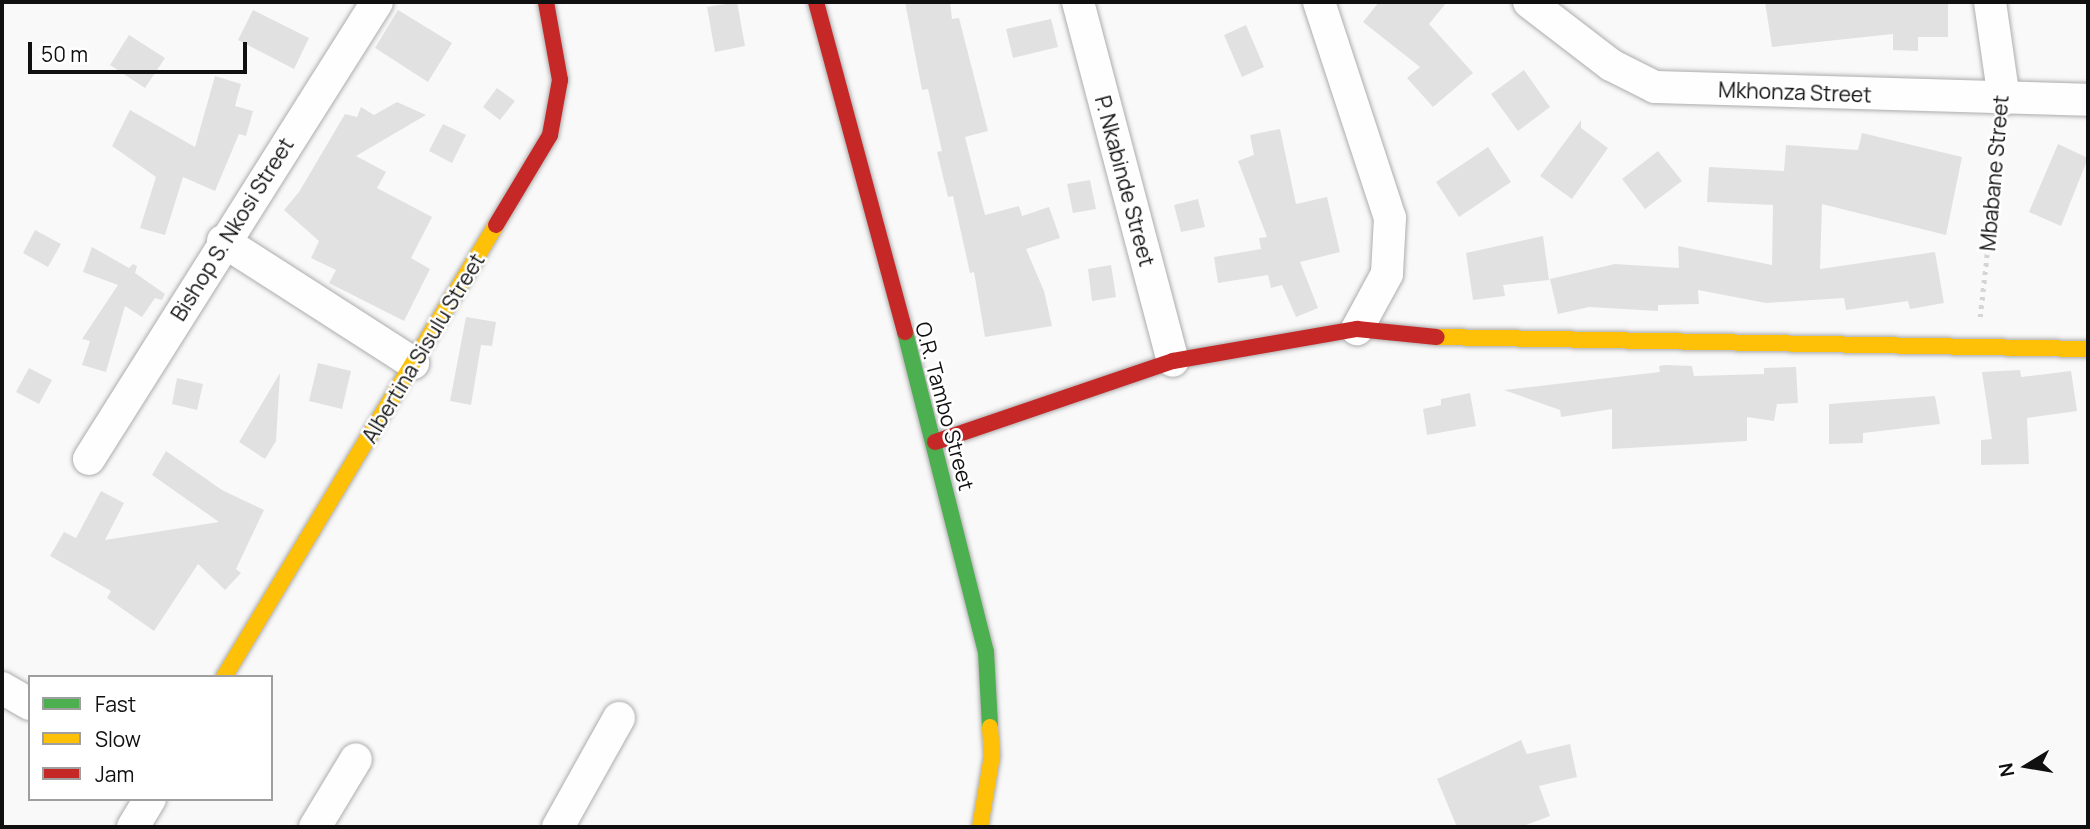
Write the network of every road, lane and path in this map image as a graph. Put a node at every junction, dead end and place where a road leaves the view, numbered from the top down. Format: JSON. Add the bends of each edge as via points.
{"nodes":[{"id":1,"x":377,"y":2,"type":"edge"},
{"id":2,"x":546,"y":2,"type":"edge"},
{"id":3,"x":816,"y":2,"type":"edge"},
{"id":4,"x":1078,"y":2,"type":"edge"},
{"id":5,"x":1319,"y":2,"type":"edge"},
{"id":6,"x":1529,"y":2,"type":"edge"},
{"id":7,"x":1990,"y":2,"type":"edge"},
{"id":8,"x":2004,"y":99,"type":"junction"},
{"id":9,"x":2088,"y":100,"type":"edge"},
{"id":10,"x":223,"y":241,"type":"junction"},
{"id":11,"x":1357,"y":329,"type":"junction"},
{"id":12,"x":1977,"y":345,"type":"junction"},
{"id":13,"x":2088,"y":349,"type":"edge"},
{"id":14,"x":1173,"y":361,"type":"junction"},
{"id":15,"x":413,"y":363,"type":"junction"},
{"id":16,"x":935,"y":442,"type":"junction"},
{"id":17,"x":89,"y":459,"type":"dead end"},
{"id":18,"x":225,"y":675,"type":"edge"},
{"id":19,"x":2,"y":688,"type":"edge"},
{"id":20,"x":28,"y":703,"type":"edge"},
{"id":21,"x":619,"y":718,"type":"dead end"},
{"id":22,"x":356,"y":760,"type":"dead end"},
{"id":23,"x":149,"y":801,"type":"edge"},
{"id":24,"x":133,"y":827,"type":"edge"},
{"id":25,"x":315,"y":827,"type":"edge"},
{"id":26,"x":558,"y":827,"type":"edge"},
{"id":27,"x":980,"y":827,"type":"edge"}],
"edges":[{"from":1,"to":10,"type":"street","name":"Bishop S. Nkosi Street"},
{"from":2,"to":15,"type":"street","name":"Albertina Sisulu Street","via":[[560,80],[550,135]]},
{"from":3,"to":16,"type":"street","name":"O.R. Tambo Street"},
{"from":4,"to":14,"type":"street","name":"P. Nkabinde Street"},
{"from":5,"to":11,"type":"street","via":[[1390,218],[1387,274]]},
{"from":6,"to":8,"type":"street","name":"Mkhonza Street","via":[[1611,65],[1655,87]]},
{"from":7,"to":8,"type":"street","name":"Mbabane Street"},
{"from":8,"to":9,"type":"street","name":"Mkhonza Street"},
{"from":8,"to":12,"type":"path","name":"Mbabane Street"},
{"from":10,"to":15,"type":"street"},
{"from":10,"to":17,"type":"street","name":"Bishop S. Nkosi Street"},
{"from":11,"to":12,"type":"street","via":[[1488,342]]},
{"from":11,"to":14,"type":"street"},
{"from":12,"to":13,"type":"street"},
{"from":14,"to":16,"type":"street"},
{"from":15,"to":18,"type":"street","name":"Albertina Sisulu Street"},
{"from":16,"to":27,"type":"street","name":"O.R. Tambo Street","via":[[986,652],[992,755]]},
{"from":19,"to":20,"type":"street"},
{"from":21,"to":26,"type":"street"},
{"from":22,"to":25,"type":"street"},
{"from":23,"to":24,"type":"street"}]}
